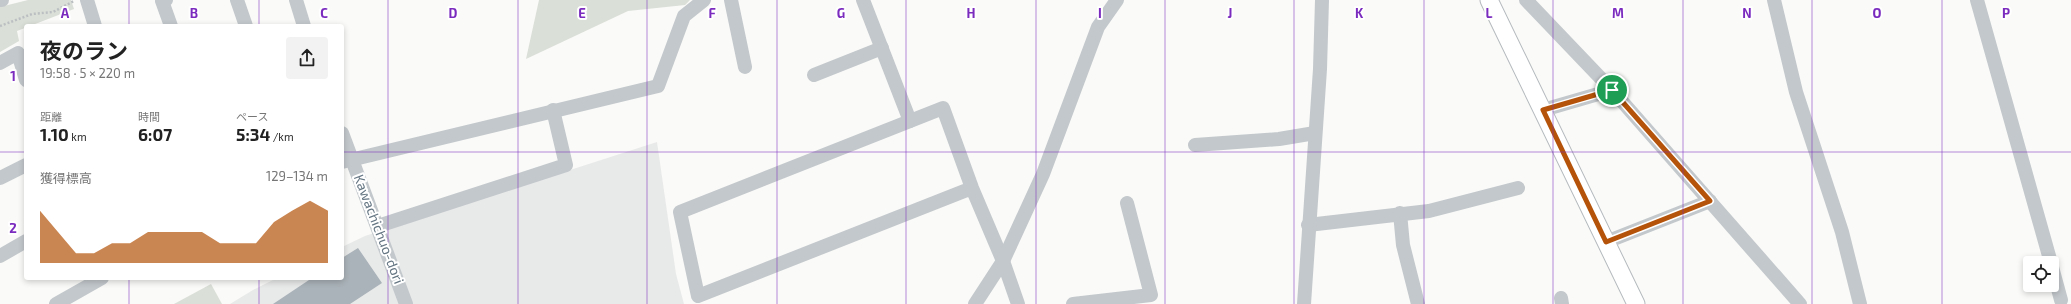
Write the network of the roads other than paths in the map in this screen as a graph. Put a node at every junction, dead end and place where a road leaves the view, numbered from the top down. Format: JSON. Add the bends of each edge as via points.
{"nodes":[{"id":1,"x":87,"y":0,"type":"edge"},
{"id":2,"x":166,"y":0,"type":"edge"},
{"id":3,"x":237,"y":0,"type":"edge"},
{"id":4,"x":296,"y":0,"type":"edge"},
{"id":5,"x":704,"y":0,"type":"edge"},
{"id":6,"x":731,"y":0,"type":"edge"},
{"id":7,"x":863,"y":0,"type":"edge"},
{"id":8,"x":1117,"y":0,"type":"edge"},
{"id":9,"x":1322,"y":0,"type":"edge"},
{"id":10,"x":1489,"y":0,"type":"edge"},
{"id":11,"x":1526,"y":0,"type":"edge"},
{"id":12,"x":1774,"y":0,"type":"edge"},
{"id":13,"x":1977,"y":0,"type":"edge"},
{"id":14,"x":94,"y":24,"type":"edge"},
{"id":15,"x":170,"y":24,"type":"edge"},
{"id":16,"x":245,"y":24,"type":"edge"},
{"id":17,"x":303,"y":24,"type":"edge"},
{"id":18,"x":882,"y":48,"type":"junction"},
{"id":19,"x":0,"y":63,"type":"edge"},
{"id":20,"x":745,"y":67,"type":"dead end"},
{"id":21,"x":24,"y":73,"type":"edge"},
{"id":22,"x":814,"y":75,"type":"dead end"},
{"id":23,"x":1612,"y":90,"type":"junction"},
{"id":24,"x":553,"y":110,"type":"junction"},
{"id":25,"x":1543,"y":110,"type":"junction"},
{"id":26,"x":910,"y":121,"type":"junction"},
{"id":27,"x":1316,"y":133,"type":"junction"},
{"id":28,"x":344,"y":143,"type":"edge"},
{"id":29,"x":1195,"y":145,"type":"dead end"},
{"id":30,"x":347,"y":160,"type":"edge"},
{"id":31,"x":24,"y":166,"type":"edge"},
{"id":32,"x":0,"y":178,"type":"edge"},
{"id":33,"x":972,"y":188,"type":"junction"},
{"id":34,"x":1518,"y":188,"type":"dead end"},
{"id":35,"x":1710,"y":201,"type":"junction"},
{"id":36,"x":1127,"y":203,"type":"dead end"},
{"id":37,"x":1400,"y":213,"type":"junction"},
{"id":38,"x":1308,"y":225,"type":"junction"},
{"id":39,"x":378,"y":226,"type":"junction"},
{"id":40,"x":24,"y":242,"type":"edge"},
{"id":41,"x":1606,"y":242,"type":"junction"},
{"id":42,"x":0,"y":256,"type":"edge"},
{"id":43,"x":2049,"y":256,"type":"edge"},
{"id":44,"x":1003,"y":261,"type":"junction"},
{"id":45,"x":98,"y":280,"type":"edge"},
{"id":46,"x":56,"y":304,"type":"edge"},
{"id":47,"x":406,"y":304,"type":"edge"},
{"id":48,"x":975,"y":304,"type":"edge"},
{"id":49,"x":1018,"y":304,"type":"edge"},
{"id":50,"x":1073,"y":304,"type":"edge"},
{"id":51,"x":1304,"y":304,"type":"edge"},
{"id":52,"x":1418,"y":304,"type":"edge"},
{"id":53,"x":1636,"y":304,"type":"edge"},
{"id":54,"x":1800,"y":304,"type":"edge"},
{"id":55,"x":1860,"y":304,"type":"edge"}],
"edges":[{"from":1,"to":14,"type":"street"},
{"from":2,"to":15,"type":"street","via":[[162,1]]},
{"from":3,"to":16,"type":"street"},
{"from":4,"to":17,"type":"street"},
{"from":5,"to":24,"type":"street","via":[[684,16],[658,86]]},
{"from":6,"to":20,"type":"street"},
{"from":7,"to":18,"type":"street"},
{"from":8,"to":44,"type":"street","via":[[1098,27],[1043,174]]},
{"from":9,"to":27,"type":"street"},
{"from":10,"to":25,"type":"main road"},
{"from":11,"to":23,"type":"street"},
{"from":12,"to":55,"type":"street","via":[[1796,92],[1842,232]]},
{"from":13,"to":43,"type":"street"},
{"from":18,"to":22,"type":"street"},
{"from":18,"to":26,"type":"street"},
{"from":19,"to":21,"type":"street","via":[[18,53]]},
{"from":23,"to":25,"type":"street"},
{"from":23,"to":35,"type":"street"},
{"from":24,"to":30,"type":"street"},
{"from":24,"to":39,"type":"street","via":[[566,165]]},
{"from":25,"to":41,"type":"main road"},
{"from":26,"to":33,"type":"street","via":[[943,108]]},
{"from":26,"to":33,"type":"street","via":[[680,212],[698,296]]},
{"from":27,"to":29,"type":"street","via":[[1279,139]]},
{"from":27,"to":38,"type":"street"},
{"from":28,"to":30,"type":"street","name":"Kawachichuo-dori"},
{"from":30,"to":39,"type":"street","name":"Kawachichuo-dori"},
{"from":31,"to":32,"type":"street"},
{"from":33,"to":44,"type":"street"},
{"from":34,"to":37,"type":"street","via":[[1429,211]]},
{"from":35,"to":41,"type":"street"},
{"from":35,"to":54,"type":"street"},
{"from":36,"to":50,"type":"street","via":[[1151,295]]},
{"from":37,"to":38,"type":"street"},
{"from":37,"to":52,"type":"street","via":[[1403,245]]},
{"from":38,"to":51,"type":"street"},
{"from":39,"to":47,"type":"street","name":"Kawachichuo-dori"},
{"from":40,"to":42,"type":"street"},
{"from":41,"to":53,"type":"main road"},
{"from":44,"to":48,"type":"street"},
{"from":44,"to":49,"type":"street"},
{"from":45,"to":46,"type":"street"}]}
